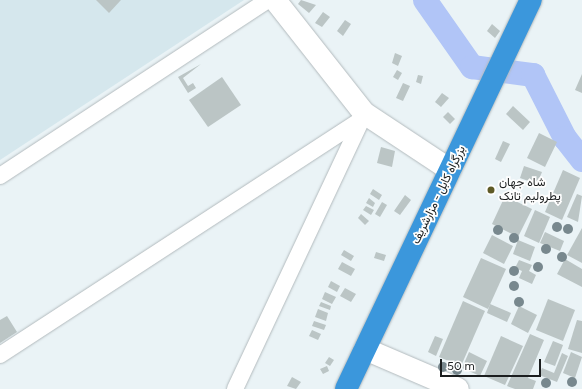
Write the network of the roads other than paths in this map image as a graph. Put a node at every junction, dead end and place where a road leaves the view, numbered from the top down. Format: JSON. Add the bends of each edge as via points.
{"nodes":[{"id":1,"x":268,"y":0,"type":"edge"},
{"id":2,"x":275,"y":0,"type":"edge"},
{"id":3,"x":532,"y":0,"type":"edge"},
{"id":4,"x":363,"y":116,"type":"junction"},
{"id":5,"x":450,"y":170,"type":"junction"},
{"id":6,"x":0,"y":176,"type":"edge"},
{"id":7,"x":365,"y":349,"type":"junction"},
{"id":8,"x":0,"y":355,"type":"edge"},
{"id":9,"x":235,"y":389,"type":"edge"},
{"id":10,"x":346,"y":389,"type":"edge"},
{"id":11,"x":458,"y":389,"type":"edge"}],
"edges":[{"from":1,"to":6,"type":"street"},
{"from":2,"to":4,"type":"street"},
{"from":3,"to":5,"type":"highway","name":"بزرگراه کابل - مزارشریف"},
{"from":4,"to":5,"type":"street"},
{"from":4,"to":8,"type":"street"},
{"from":4,"to":9,"type":"street"},
{"from":5,"to":7,"type":"highway","name":"بزرگراه کابل - مزارشریف"},
{"from":7,"to":10,"type":"highway","name":"بزرگراه کابل - مزارشریف"},
{"from":7,"to":11,"type":"street"}]}
